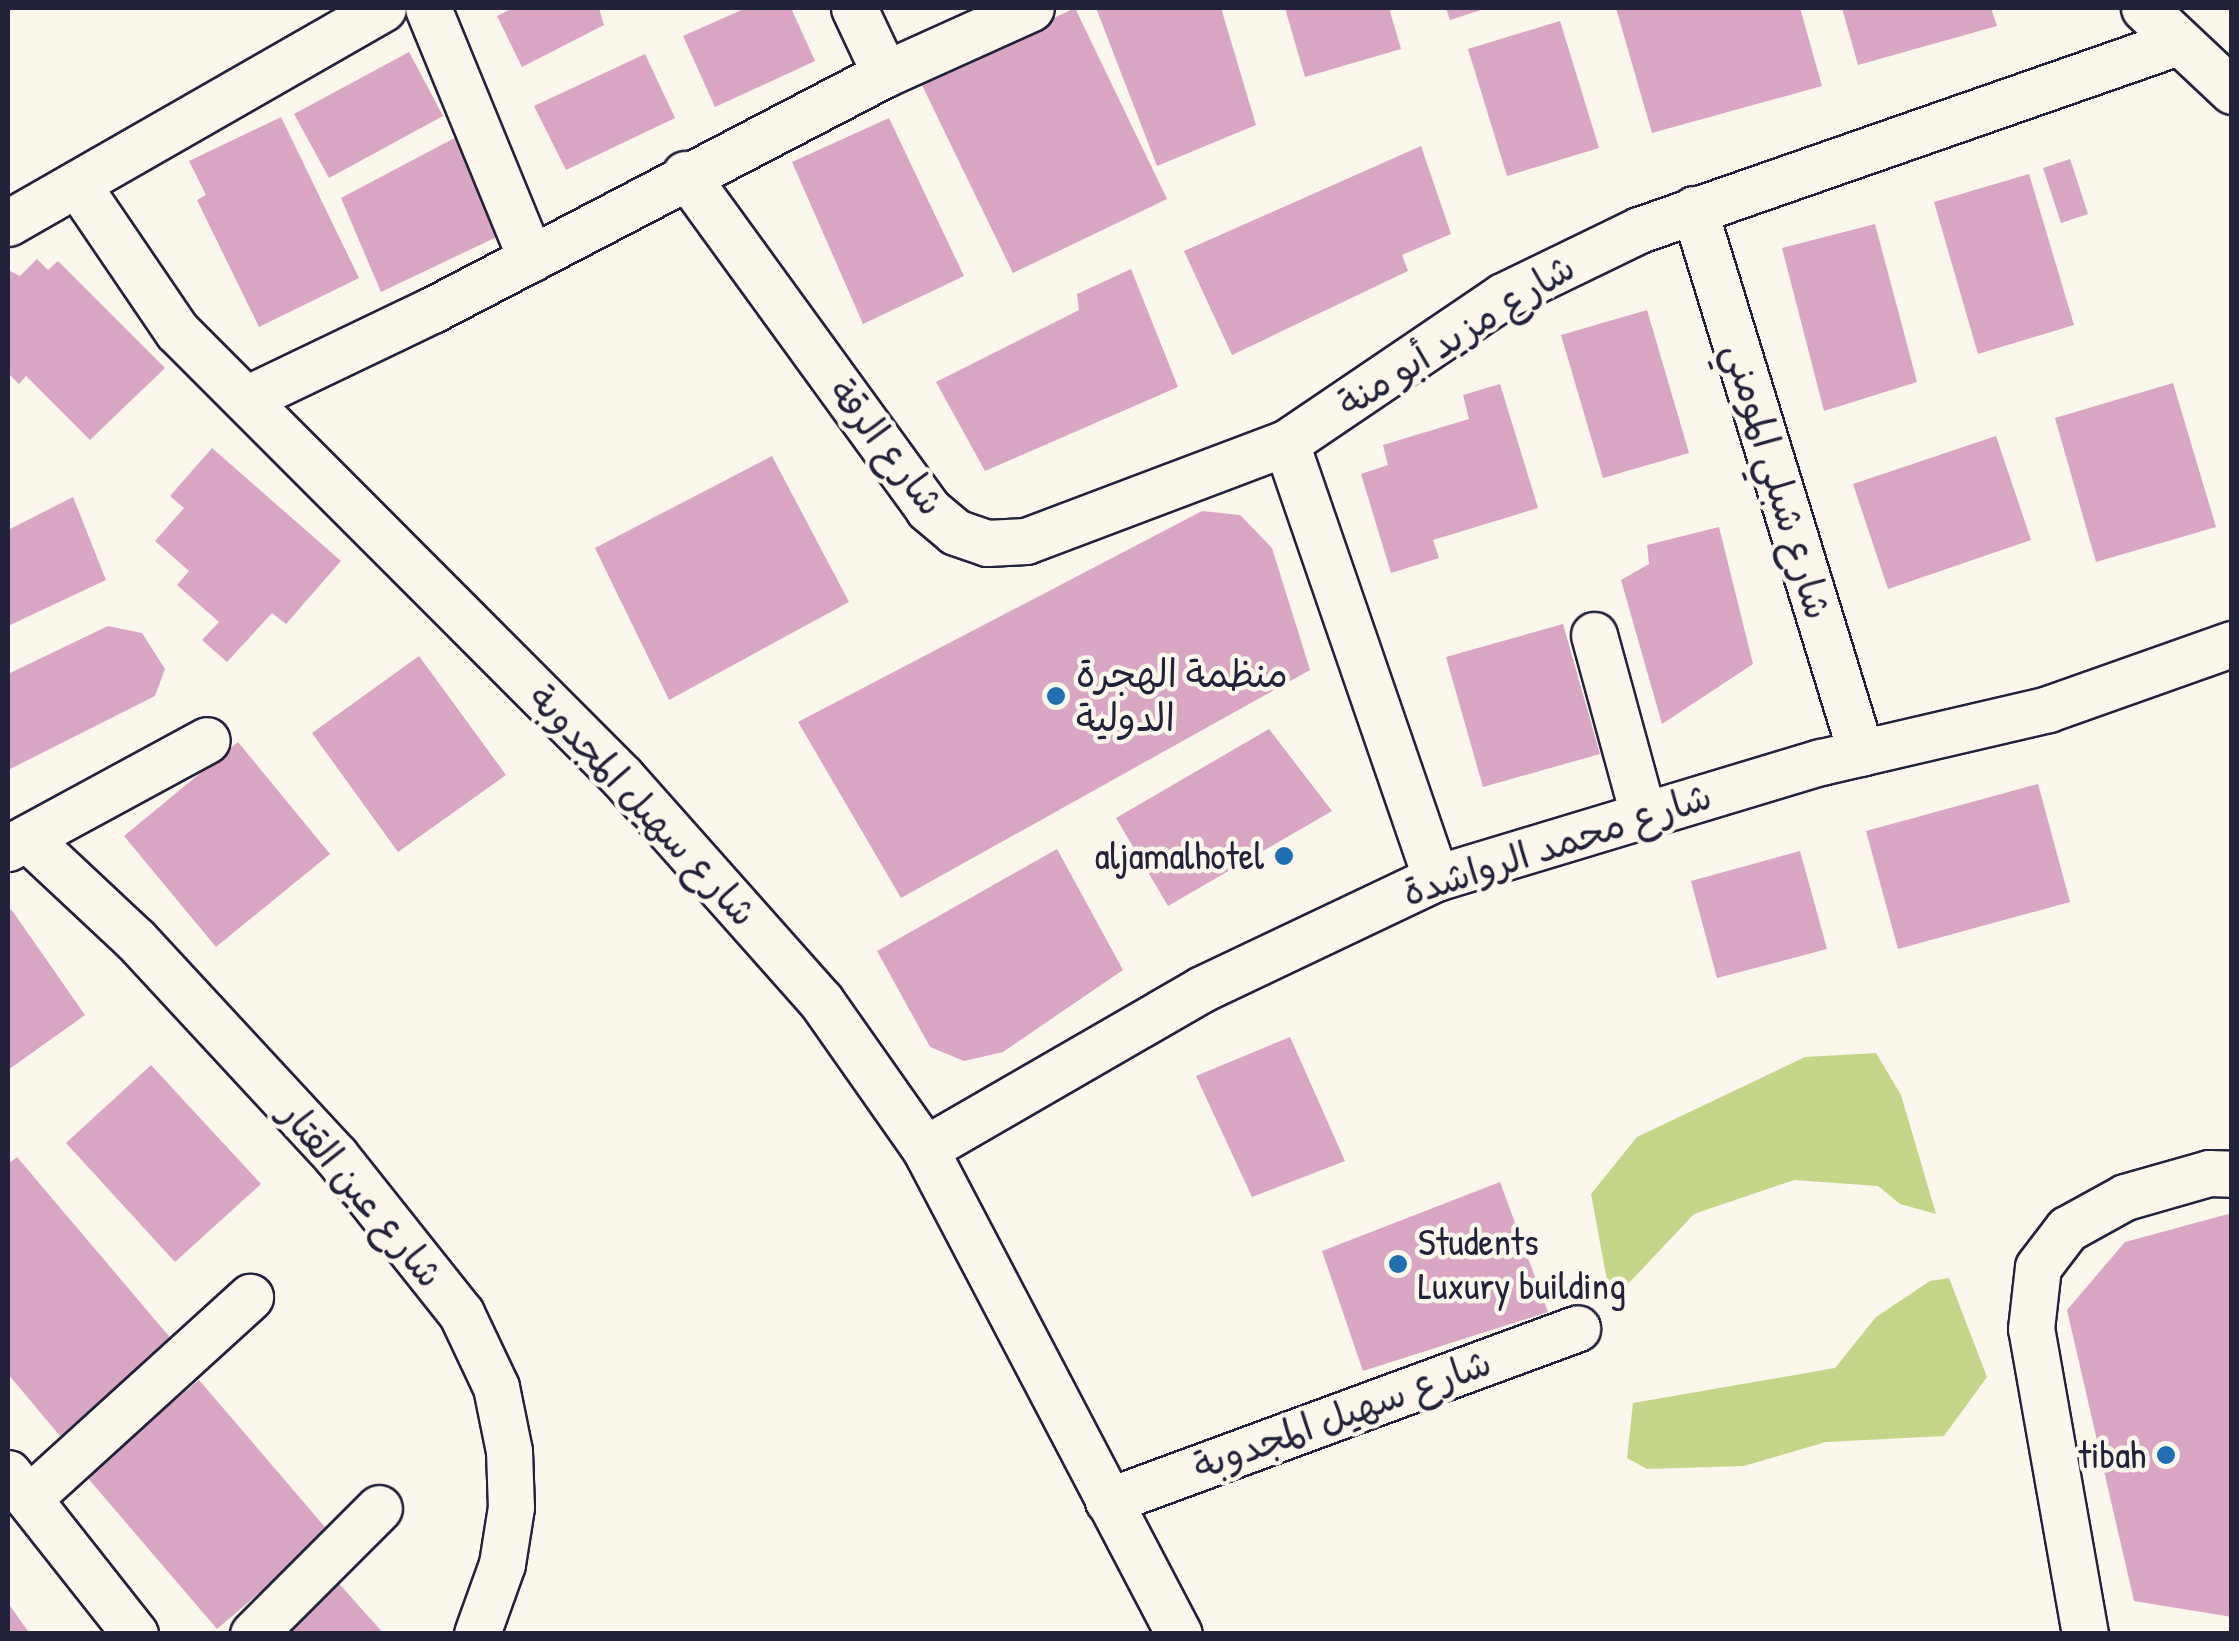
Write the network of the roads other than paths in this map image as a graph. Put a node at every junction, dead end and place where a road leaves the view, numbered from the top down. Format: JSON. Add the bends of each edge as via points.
{"nodes":[{"id":1,"x":382,"y":8,"type":"edge"},
{"id":2,"x":428,"y":8,"type":"edge"},
{"id":3,"x":854,"y":8,"type":"edge"},
{"id":4,"x":1030,"y":8,"type":"edge"},
{"id":5,"x":2144,"y":8,"type":"edge"},
{"id":6,"x":2178,"y":42,"type":"junction"},
{"id":7,"x":885,"y":74,"type":"junction"},
{"id":8,"x":2232,"y":91,"type":"edge"},
{"id":9,"x":686,"y":174,"type":"junction"},
{"id":10,"x":77,"y":184,"type":"junction"},
{"id":11,"x":1694,"y":209,"type":"junction"},
{"id":12,"x":8,"y":223,"type":"edge"},
{"id":13,"x":531,"y":259,"type":"junction"},
{"id":14,"x":246,"y":399,"type":"junction"},
{"id":15,"x":1286,"y":443,"type":"junction"},
{"id":16,"x":1594,"y":634,"type":"dead end"},
{"id":17,"x":2232,"y":644,"type":"edge"},
{"id":18,"x":207,"y":740,"type":"dead end"},
{"id":19,"x":1861,"y":752,"type":"junction"},
{"id":20,"x":1643,"y":814,"type":"junction"},
{"id":21,"x":17,"y":844,"type":"edge"},
{"id":22,"x":1436,"y":878,"type":"junction"},
{"id":23,"x":925,"y":1149,"type":"junction"},
{"id":24,"x":2232,"y":1174,"type":"edge"},
{"id":25,"x":250,"y":1297,"type":"dead end"},
{"id":26,"x":1577,"y":1328,"type":"dead end"},
{"id":27,"x":18,"y":1485,"type":"edge"},
{"id":28,"x":1108,"y":1500,"type":"junction"},
{"id":29,"x":379,"y":1508,"type":"dead end"},
{"id":30,"x":135,"y":1634,"type":"edge"},
{"id":31,"x":253,"y":1634,"type":"edge"},
{"id":32,"x":478,"y":1634,"type":"edge"},
{"id":33,"x":1179,"y":1634,"type":"edge"},
{"id":34,"x":2085,"y":1634,"type":"edge"}],
"edges":[{"from":1,"to":10,"type":"street"},
{"from":2,"to":13,"type":"street"},
{"from":3,"to":7,"type":"street"},
{"from":4,"to":7,"type":"street"},
{"from":5,"to":6,"type":"street"},
{"from":6,"to":8,"type":"street"},
{"from":6,"to":11,"type":"street","name":"شارع مزيد أبو منة"},
{"from":7,"to":9,"type":"street"},
{"from":9,"to":13,"type":"street"},
{"from":9,"to":15,"type":"street","name":"شارع الرقة","via":[[928,509],[955,532],[987,543],[1026,541]]},
{"from":10,"to":12,"type":"street"},
{"from":10,"to":14,"type":"street","name":"شارع سهيل المجدوبة","via":[[177,331]]},
{"from":11,"to":15,"type":"street","name":"شارع مزيد أبو منة","via":[[1503,296]]},
{"from":11,"to":19,"type":"street","name":"شارع شبلي المومني"},
{"from":13,"to":14,"type":"street"},
{"from":14,"to":23,"type":"street","name":"شارع سهيل المجدوبة","via":[[693,852],[822,1001]]},
{"from":15,"to":22,"type":"street"},
{"from":16,"to":20,"type":"street"},
{"from":17,"to":19,"type":"street","name":"شارع محمد الرواشدة","via":[[2048,709]]},
{"from":18,"to":21,"type":"street","name":"شارع عين القتار"},
{"from":19,"to":20,"type":"street","name":"شارع محمد الرواشدة"},
{"from":20,"to":22,"type":"street","name":"شارع محمد الرواشدة"},
{"from":21,"to":32,"type":"street","name":"شارع عين القتار","via":[[136,940],[336,1156],[460,1313],[496,1387],[510,1451],[512,1507],[502,1564]]},
{"from":22,"to":23,"type":"street","name":"شارع محمد الرواشدة","via":[[1286,945]]},
{"from":23,"to":28,"type":"street","name":"شارع سهيل المجدوبة"},
{"from":24,"to":34,"type":"street","via":[[2209,1173],[2125,1197],[2066,1229],[2038,1267],[2031,1329]]},
{"from":25,"to":27,"type":"street"},
{"from":26,"to":28,"type":"street","name":"شارع سهيل المجدوبة"},
{"from":27,"to":30,"type":"street"},
{"from":28,"to":33,"type":"street","name":"شارع سهيل المجدوبة"},
{"from":29,"to":31,"type":"street"}]}
